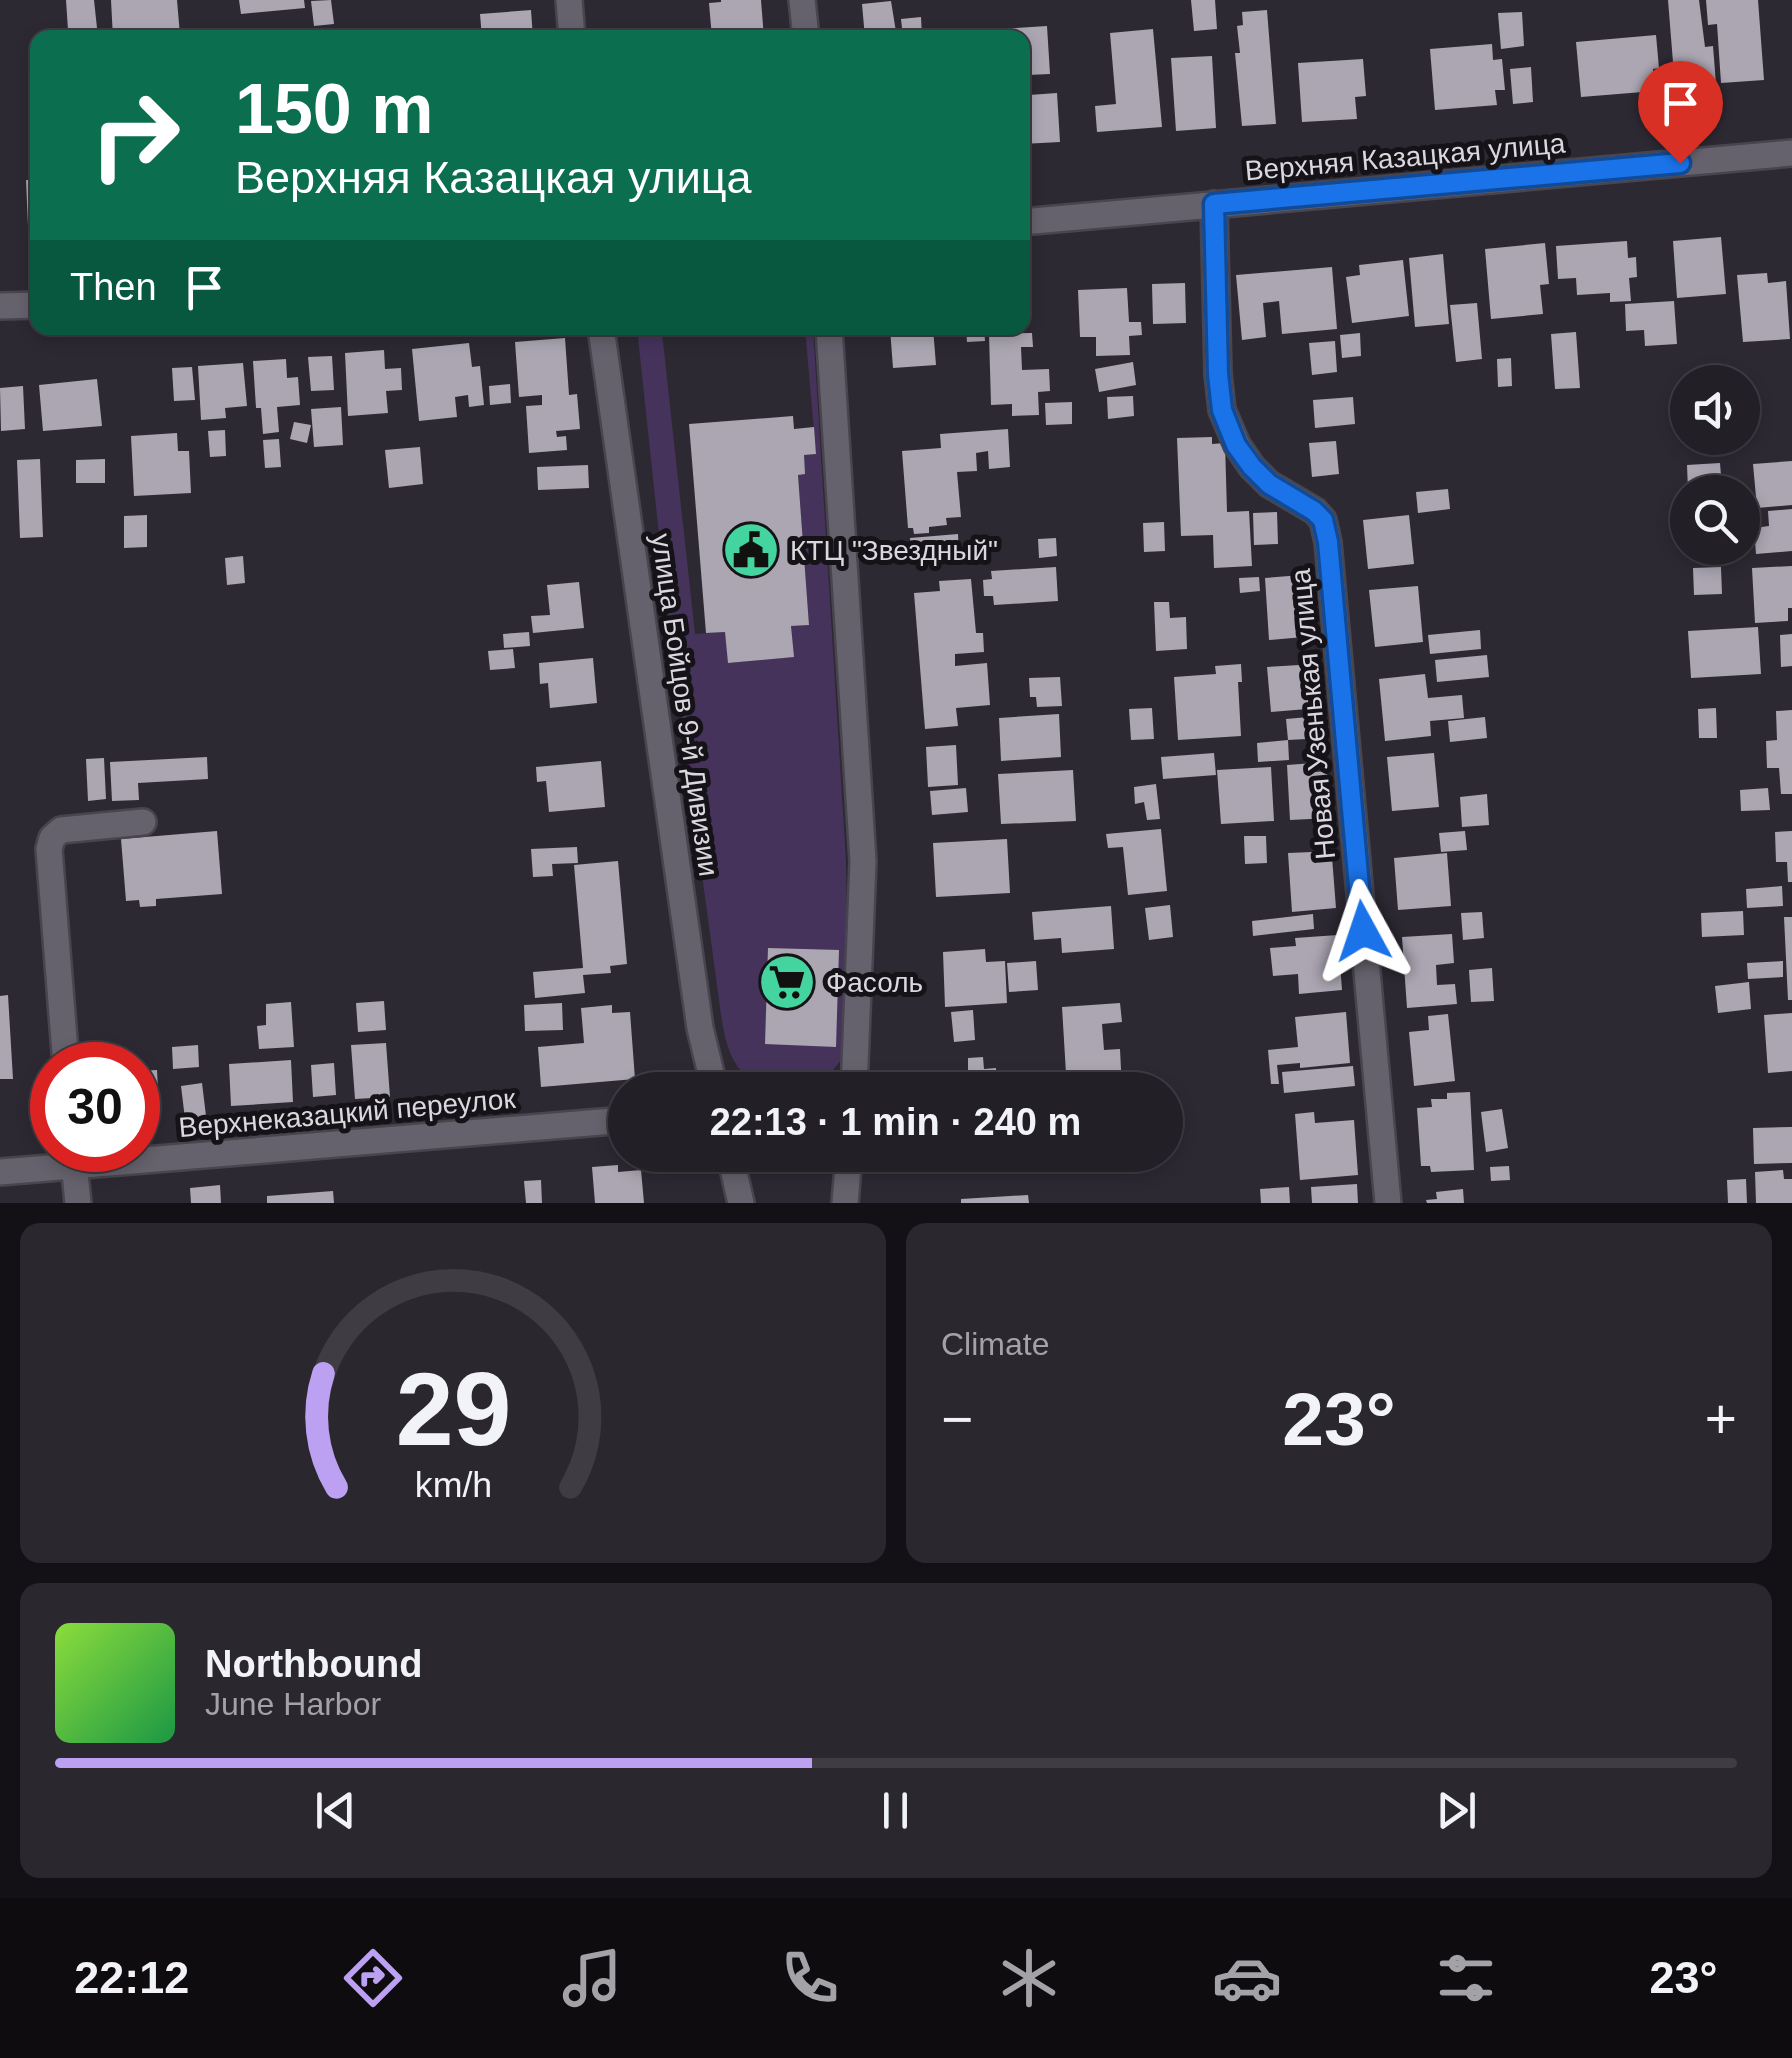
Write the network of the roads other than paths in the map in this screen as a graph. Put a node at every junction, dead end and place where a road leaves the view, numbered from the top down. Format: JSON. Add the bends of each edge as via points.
{"nodes":[{"id":1,"x":569,"y":0,"type":"edge"},
{"id":2,"x":802,"y":0,"type":"edge"},
{"id":3,"x":571,"y":30,"type":"edge"},
{"id":4,"x":805,"y":30,"type":"edge"},
{"id":5,"x":1792,"y":154,"type":"edge"},
{"id":6,"x":1214,"y":204,"type":"junction"},
{"id":7,"x":1030,"y":221,"type":"edge"},
{"id":8,"x":0,"y":306,"type":"edge"},
{"id":9,"x":30,"y":306,"type":"edge"},
{"id":10,"x":602,"y":335,"type":"edge"},
{"id":11,"x":829,"y":335,"type":"edge"},
{"id":12,"x":142,"y":822,"type":"dead end"},
{"id":13,"x":64,"y":1042,"type":"edge"},
{"id":14,"x":711,"y":1072,"type":"edge"},
{"id":15,"x":855,"y":1072,"type":"edge"},
{"id":16,"x":608,"y":1121,"type":"edge"},
{"id":17,"x":160,"y":1152,"type":"edge"},
{"id":18,"x":30,"y":1166,"type":"edge"},
{"id":19,"x":0,"y":1172,"type":"edge"},
{"id":20,"x":75,"y":1172,"type":"edge"},
{"id":21,"x":734,"y":1172,"type":"edge"},
{"id":22,"x":848,"y":1172,"type":"edge"},
{"id":23,"x":78,"y":1203,"type":"edge"},
{"id":24,"x":742,"y":1203,"type":"edge"},
{"id":25,"x":845,"y":1203,"type":"edge"},
{"id":26,"x":1388,"y":1203,"type":"edge"}],
"edges":[{"from":1,"to":3,"type":"street"},
{"from":2,"to":4,"type":"street"},
{"from":5,"to":6,"type":"street","name":"Верхняя Казацкая улица"},
{"from":6,"to":7,"type":"street","name":"Верхняя Казацкая улица"},
{"from":6,"to":26,"type":"street","name":"Новая Узенькая улица","via":[[1222,410],[1252,467],[1314,511],[1328,542]]},
{"from":8,"to":9,"type":"street"},
{"from":10,"to":14,"type":"street","name":"улица Бойцов 9-й Дивизии"},
{"from":11,"to":15,"type":"street","via":[[863,861]]},
{"from":12,"to":13,"type":"street","via":[[61,830],[52,838]]},
{"from":16,"to":17,"type":"street","name":"Верхнеказацкий переулок"},
{"from":18,"to":19,"type":"street","name":"Верхнеказацкий переулок"},
{"from":20,"to":23,"type":"street"},
{"from":21,"to":24,"type":"street"},
{"from":22,"to":25,"type":"street"}]}
